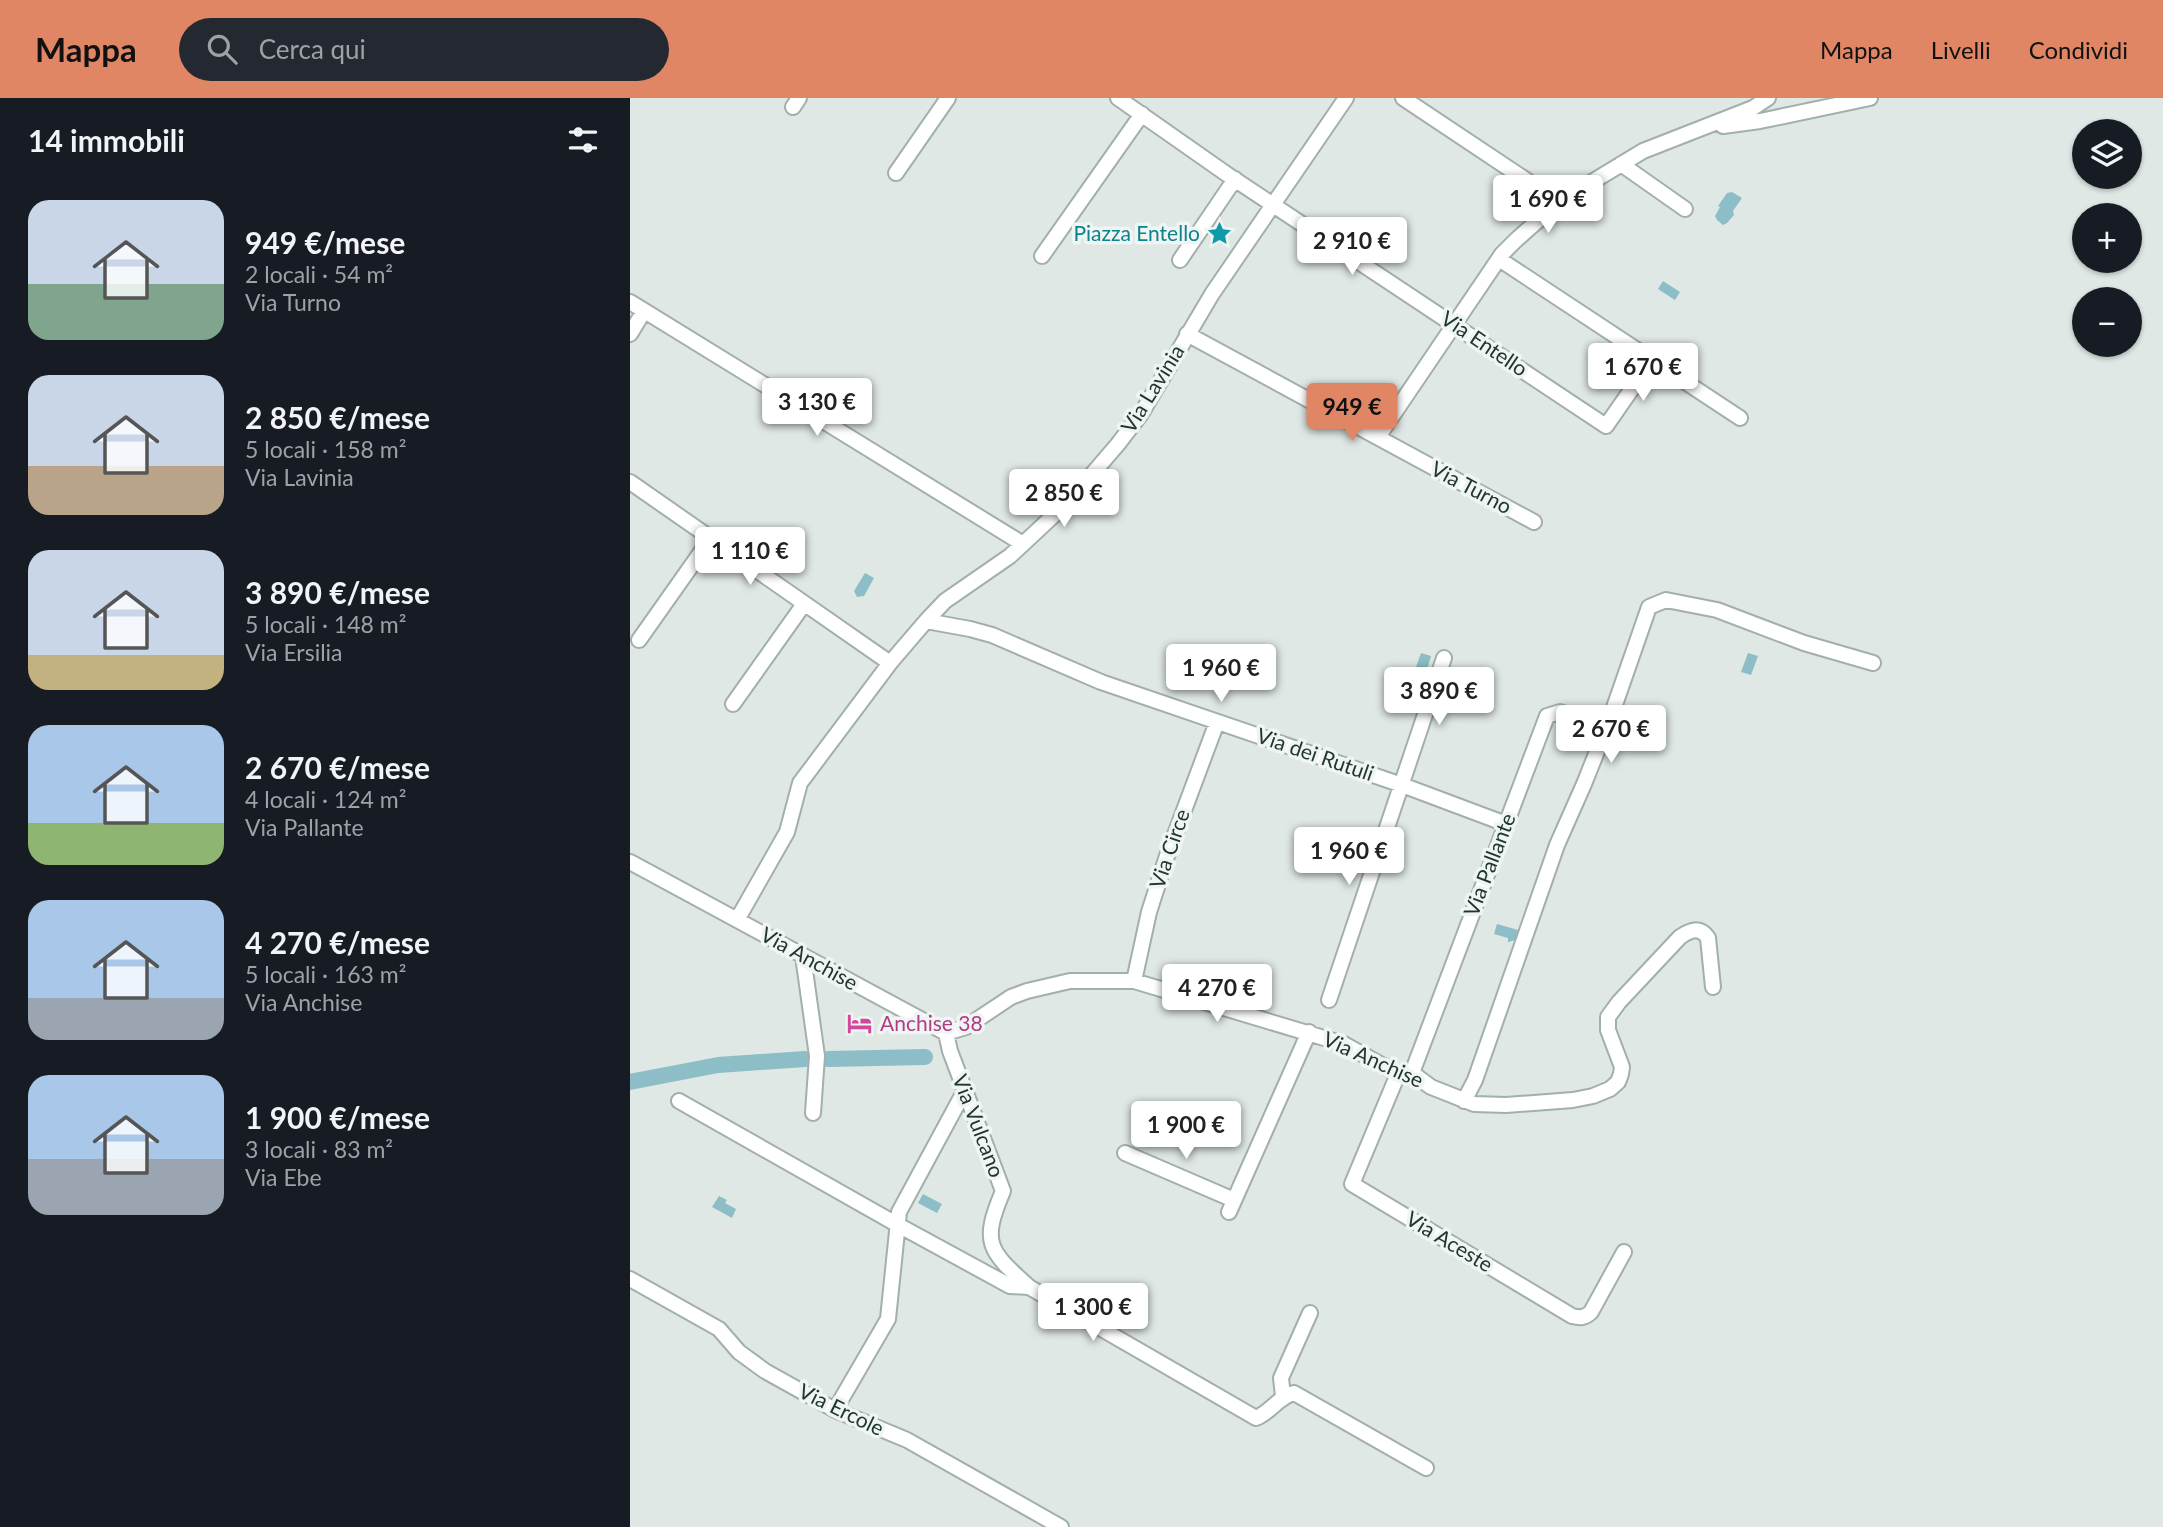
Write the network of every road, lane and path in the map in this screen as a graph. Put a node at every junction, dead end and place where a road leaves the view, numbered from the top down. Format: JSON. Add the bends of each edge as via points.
{"nodes":[{"id":1,"x":948,"y":98,"type":"edge"},
{"id":2,"x":1118,"y":98,"type":"edge"},
{"id":3,"x":1346,"y":98,"type":"edge"},
{"id":4,"x":1403,"y":98,"type":"edge"},
{"id":5,"x":1768,"y":98,"type":"edge"},
{"id":6,"x":1870,"y":98,"type":"edge"},
{"id":7,"x":1142,"y":114,"type":"junction"},
{"id":8,"x":1701,"y":129,"type":"junction"},
{"id":9,"x":1621,"y":164,"type":"junction"},
{"id":10,"x":896,"y":173,"type":"dead end"},
{"id":11,"x":1235,"y":179,"type":"junction"},
{"id":12,"x":1559,"y":202,"type":"junction"},
{"id":13,"x":1273,"y":204,"type":"junction"},
{"id":14,"x":1685,"y":209,"type":"dead end"},
{"id":15,"x":1042,"y":256,"type":"dead end"},
{"id":16,"x":1499,"y":259,"type":"junction"},
{"id":17,"x":1180,"y":260,"type":"dead end"},
{"id":18,"x":630,"y":302,"type":"edge"},
{"id":19,"x":645,"y":311,"type":"junction"},
{"id":20,"x":1454,"y":324,"type":"junction"},
{"id":21,"x":630,"y":334,"type":"edge"},
{"id":22,"x":1187,"y":334,"type":"junction"},
{"id":23,"x":1652,"y":360,"type":"junction"},
{"id":24,"x":1740,"y":418,"type":"dead end"},
{"id":25,"x":1378,"y":437,"type":"junction"},
{"id":26,"x":630,"y":482,"type":"edge"},
{"id":27,"x":1534,"y":522,"type":"dead end"},
{"id":28,"x":711,"y":538,"type":"junction"},
{"id":29,"x":1023,"y":544,"type":"junction"},
{"id":30,"x":804,"y":604,"type":"junction"},
{"id":31,"x":926,"y":621,"type":"junction"},
{"id":32,"x":639,"y":640,"type":"dead end"},
{"id":33,"x":1444,"y":658,"type":"dead end"},
{"id":34,"x":890,"y":663,"type":"junction"},
{"id":35,"x":1873,"y":663,"type":"dead end"},
{"id":36,"x":733,"y":704,"type":"dead end"},
{"id":37,"x":1217,"y":722,"type":"junction"},
{"id":38,"x":1606,"y":728,"type":"junction"},
{"id":39,"x":1402,"y":785,"type":"junction"},
{"id":40,"x":1506,"y":824,"type":"junction"},
{"id":41,"x":630,"y":862,"type":"edge"},
{"id":42,"x":737,"y":920,"type":"junction"},
{"id":43,"x":803,"y":956,"type":"junction"},
{"id":44,"x":1134,"y":981,"type":"junction"},
{"id":45,"x":1713,"y":987,"type":"dead end"},
{"id":46,"x":1329,"y":1000,"type":"dead end"},
{"id":47,"x":1309,"y":1032,"type":"junction"},
{"id":48,"x":946,"y":1033,"type":"junction"},
{"id":49,"x":1405,"y":1074,"type":"junction"},
{"id":50,"x":965,"y":1090,"type":"junction"},
{"id":51,"x":680,"y":1101,"type":"dead end"},
{"id":52,"x":1464,"y":1101,"type":"junction"},
{"id":53,"x":813,"y":1113,"type":"dead end"},
{"id":54,"x":1125,"y":1153,"type":"dead end"},
{"id":55,"x":898,"y":1225,"type":"junction"},
{"id":56,"x":1624,"y":1252,"type":"dead end"},
{"id":57,"x":630,"y":1279,"type":"edge"},
{"id":58,"x":1029,"y":1287,"type":"junction"},
{"id":59,"x":1310,"y":1313,"type":"dead end"},
{"id":60,"x":1283,"y":1396,"type":"junction"},
{"id":61,"x":835,"y":1410,"type":"junction"},
{"id":62,"x":1426,"y":1468,"type":"dead end"},
{"id":63,"x":1061,"y":1527,"type":"edge"}],
"edges":[{"from":1,"to":10,"type":"street"},
{"from":2,"to":7,"type":"street","name":"Via Entello"},
{"from":3,"to":13,"type":"street","name":"Via Lavinia"},
{"from":4,"to":12,"type":"street"},
{"from":5,"to":8,"type":"street"},
{"from":6,"to":8,"type":"street"},
{"from":7,"to":11,"type":"street","name":"Via Entello"},
{"from":7,"to":15,"type":"street"},
{"from":8,"to":9,"type":"street"},
{"from":9,"to":12,"type":"street"},
{"from":9,"to":14,"type":"street"},
{"from":11,"to":13,"type":"street","name":"Via Entello"},
{"from":11,"to":17,"type":"street"},
{"from":12,"to":16,"type":"street"},
{"from":13,"to":20,"type":"street","name":"Via Entello"},
{"from":13,"to":22,"type":"street","name":"Via Lavinia"},
{"from":16,"to":20,"type":"street"},
{"from":16,"to":23,"type":"street"},
{"from":18,"to":19,"type":"street"},
{"from":19,"to":21,"type":"street"},
{"from":19,"to":29,"type":"street"},
{"from":20,"to":23,"type":"street","name":"Via Entello","via":[[1606,426]]},
{"from":20,"to":25,"type":"street"},
{"from":22,"to":25,"type":"street","name":"Via Turno"},
{"from":22,"to":29,"type":"street","name":"Via Lavinia","via":[[1141,415],[1070,500]]},
{"from":23,"to":24,"type":"street"},
{"from":25,"to":27,"type":"street","name":"Via Turno"},
{"from":26,"to":28,"type":"street"},
{"from":28,"to":30,"type":"street"},
{"from":28,"to":32,"type":"street"},
{"from":29,"to":31,"type":"street","name":"Via Lavinia","via":[[945,601]]},
{"from":30,"to":34,"type":"street"},
{"from":30,"to":36,"type":"street"},
{"from":31,"to":34,"type":"street","name":"Via Lavinia"},
{"from":31,"to":37,"type":"street","name":"Via dei Rutuli","via":[[992,635],[1101,682]]},
{"from":33,"to":39,"type":"street"},
{"from":34,"to":42,"type":"street","name":"Via Lavinia","via":[[800,783],[787,832]]},
{"from":35,"to":38,"type":"street","via":[[1717,610],[1666,600],[1649,607]]},
{"from":37,"to":39,"type":"street","name":"Via dei Rutuli"},
{"from":37,"to":44,"type":"street","name":"Via Circe","via":[[1153,901]]},
{"from":38,"to":40,"type":"street","name":"Via Pallante","via":[[1560,712],[1547,716]]},
{"from":38,"to":52,"type":"street","via":[[1557,845]]},
{"from":39,"to":40,"type":"street","name":"Via dei Rutuli"},
{"from":39,"to":46,"type":"street"},
{"from":40,"to":49,"type":"street","name":"Via Pallante"},
{"from":41,"to":42,"type":"street","name":"Via Anchise"},
{"from":42,"to":43,"type":"street","name":"Via Anchise"},
{"from":43,"to":48,"type":"street","name":"Via Anchise"},
{"from":43,"to":53,"type":"street","via":[[817,1056]]},
{"from":44,"to":47,"type":"street","name":"Via Anchise"},
{"from":44,"to":48,"type":"street","name":"Via Anchise","via":[[1070,981],[1027,991],[966,1027]]},
{"from":45,"to":52,"type":"street","name":"Via Anchise","via":[[1708,938],[1699,930],[1688,932],[1608,1017],[1608,1030],[1622,1067],[1618,1082],[1610,1089],[1573,1100],[1506,1105]]},
{"from":47,"to":49,"type":"street","name":"Via Anchise"},
{"from":47,"to":54,"type":"street","via":[[1231,1206]]},
{"from":48,"to":50,"type":"street","name":"Via Vulcano"},
{"from":49,"to":52,"type":"street","name":"Via Anchise"},
{"from":49,"to":56,"type":"street","name":"Via Aceste","via":[[1352,1184],[1577,1318],[1591,1312]]},
{"from":50,"to":55,"type":"street","via":[[899,1212]]},
{"from":50,"to":58,"type":"street","name":"Via Vulcano","via":[[1003,1191],[989,1236],[999,1258]]},
{"from":51,"to":55,"type":"street"},
{"from":55,"to":58,"type":"street","via":[[1010,1286]]},
{"from":55,"to":61,"type":"street","via":[[888,1319]]},
{"from":57,"to":61,"type":"street","name":"Via Ercole","via":[[719,1329],[765,1371]]},
{"from":58,"to":60,"type":"street","name":"Via Vulcano","via":[[1256,1418]]},
{"from":59,"to":60,"type":"street","via":[[1281,1378]]},
{"from":60,"to":62,"type":"street","via":[[1301,1396]]},
{"from":61,"to":63,"type":"street","name":"Via Ercole","via":[[907,1440]]}]}
